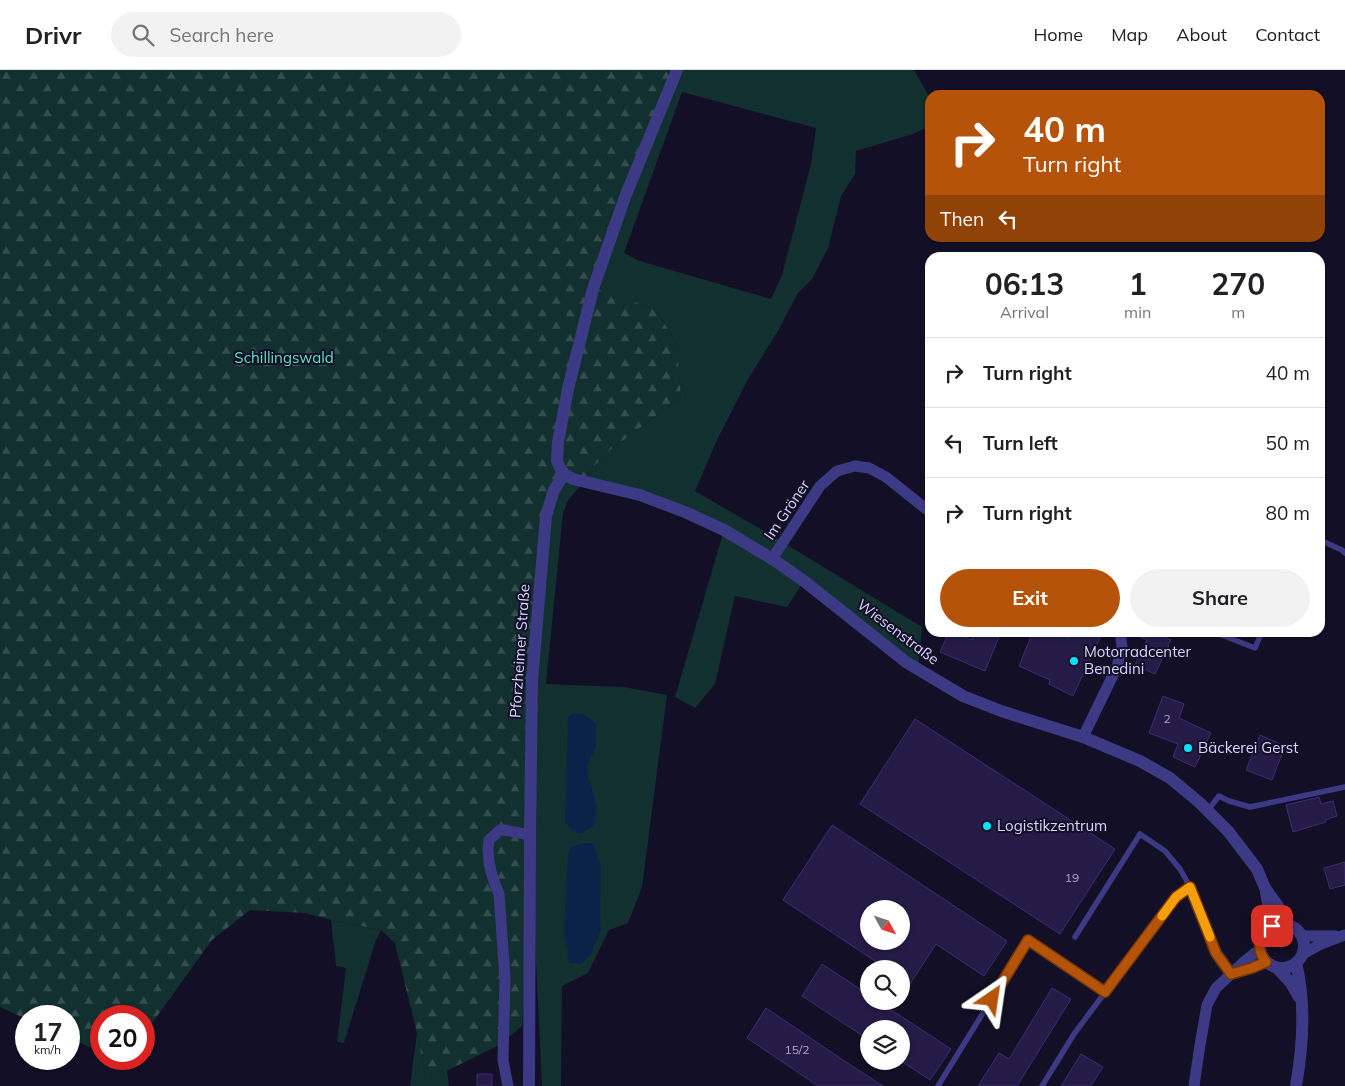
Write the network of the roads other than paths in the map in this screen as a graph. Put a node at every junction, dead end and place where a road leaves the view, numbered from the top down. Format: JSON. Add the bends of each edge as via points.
{"nodes":[{"id":1,"x":677,"y":70,"type":"edge"},
{"id":2,"x":564,"y":474,"type":"junction"},
{"id":3,"x":925,"y":508,"type":"edge"},
{"id":4,"x":1325,"y":541,"type":"edge"},
{"id":5,"x":1345,"y":553,"type":"edge"},
{"id":6,"x":772,"y":559,"type":"junction"},
{"id":7,"x":1121,"y":637,"type":"edge"},
{"id":8,"x":1227,"y":637,"type":"edge"},
{"id":9,"x":1260,"y":637,"type":"edge"},
{"id":10,"x":1083,"y":737,"type":"junction"},
{"id":11,"x":1345,"y":788,"type":"edge"},
{"id":12,"x":1208,"y":810,"type":"junction"},
{"id":13,"x":530,"y":835,"type":"junction"},
{"id":14,"x":1190,"y":887,"type":"junction"},
{"id":15,"x":1265,"y":888,"type":"junction"},
{"id":16,"x":1286,"y":924,"type":"junction"},
{"id":17,"x":1272,"y":926,"type":"junction"},
{"id":18,"x":1343,"y":935,"type":"edge"},
{"id":19,"x":1302,"y":936,"type":"junction"},
{"id":20,"x":1075,"y":937,"type":"dead end"},
{"id":21,"x":1260,"y":949,"type":"junction"},
{"id":22,"x":1300,"y":958,"type":"junction"},
{"id":23,"x":1272,"y":965,"type":"junction"},
{"id":24,"x":1231,"y":974,"type":"junction"},
{"id":25,"x":1105,"y":992,"type":"junction"},
{"id":26,"x":1301,"y":1001,"type":"junction"},
{"id":27,"x":508,"y":1086,"type":"edge"},
{"id":28,"x":529,"y":1086,"type":"edge"},
{"id":29,"x":938,"y":1086,"type":"edge"},
{"id":30,"x":1042,"y":1086,"type":"edge"},
{"id":31,"x":1194,"y":1086,"type":"edge"},
{"id":32,"x":1296,"y":1086,"type":"edge"}],
"edges":[{"from":1,"to":2,"type":"street","via":[[625,197],[593,289],[558,442],[557,461]]},
{"from":2,"to":6,"type":"street","name":"Wiesenstraße","via":[[640,495],[685,512],[724,530]]},
{"from":2,"to":13,"type":"street","name":"Pforzheimer Straße","via":[[554,490],[546,516],[532,681]]},
{"from":3,"to":6,"type":"street","name":"Im Gröner","via":[[886,477],[869,468],[855,466],[837,471],[820,486]]},
{"from":4,"to":5,"type":"lane"},
{"from":6,"to":10,"type":"street","name":"Wiesenstraße","via":[[906,662],[956,691],[1001,711]]},
{"from":7,"to":10,"type":"street","via":[[1117,667]]},
{"from":8,"to":9,"type":"lane","via":[[1255,648]]},
{"from":10,"to":12,"type":"street","name":"Wiesenstraße","via":[[1140,761],[1170,778]]},
{"from":11,"to":12,"type":"lane","via":[[1250,807],[1219,796]]},
{"from":12,"to":15,"type":"street","name":"Wiesenstraße","via":[[1257,869]]},
{"from":13,"to":27,"type":"street","via":[[500,830],[489,840],[487,850],[499,894],[505,978],[504,1060]]},
{"from":13,"to":28,"type":"street","name":"Pforzheimer Straße"},
{"from":14,"to":20,"type":"lane","via":[[1165,851],[1140,834]]},
{"from":14,"to":24,"type":"lane","via":[[1216,953]]},
{"from":14,"to":25,"type":"lane","via":[[1176,897]]},
{"from":15,"to":16,"type":"street","name":"Wiesenstraße"},
{"from":15,"to":17,"type":"street","name":"Wiesenstraße"},
{"from":16,"to":17,"type":"street"},
{"from":16,"to":19,"type":"street"},
{"from":17,"to":21,"type":"street","via":[[1262,936]]},
{"from":18,"to":19,"type":"street"},
{"from":18,"to":22,"type":"street"},
{"from":19,"to":22,"type":"street","via":[[1304,942]]},
{"from":21,"to":23,"type":"street","via":[[1262,956]]},
{"from":21,"to":24,"type":"street"},
{"from":22,"to":23,"type":"street","via":[[1284,968]]},
{"from":22,"to":26,"type":"street"},
{"from":23,"to":24,"type":"street"},
{"from":23,"to":26,"type":"street","via":[[1291,983]]},
{"from":24,"to":31,"type":"street","via":[[1216,988],[1207,1005]]},
{"from":25,"to":29,"type":"lane","via":[[1028,940]]},
{"from":25,"to":30,"type":"lane"},
{"from":26,"to":32,"type":"street","via":[[1302,1030]]}]}
